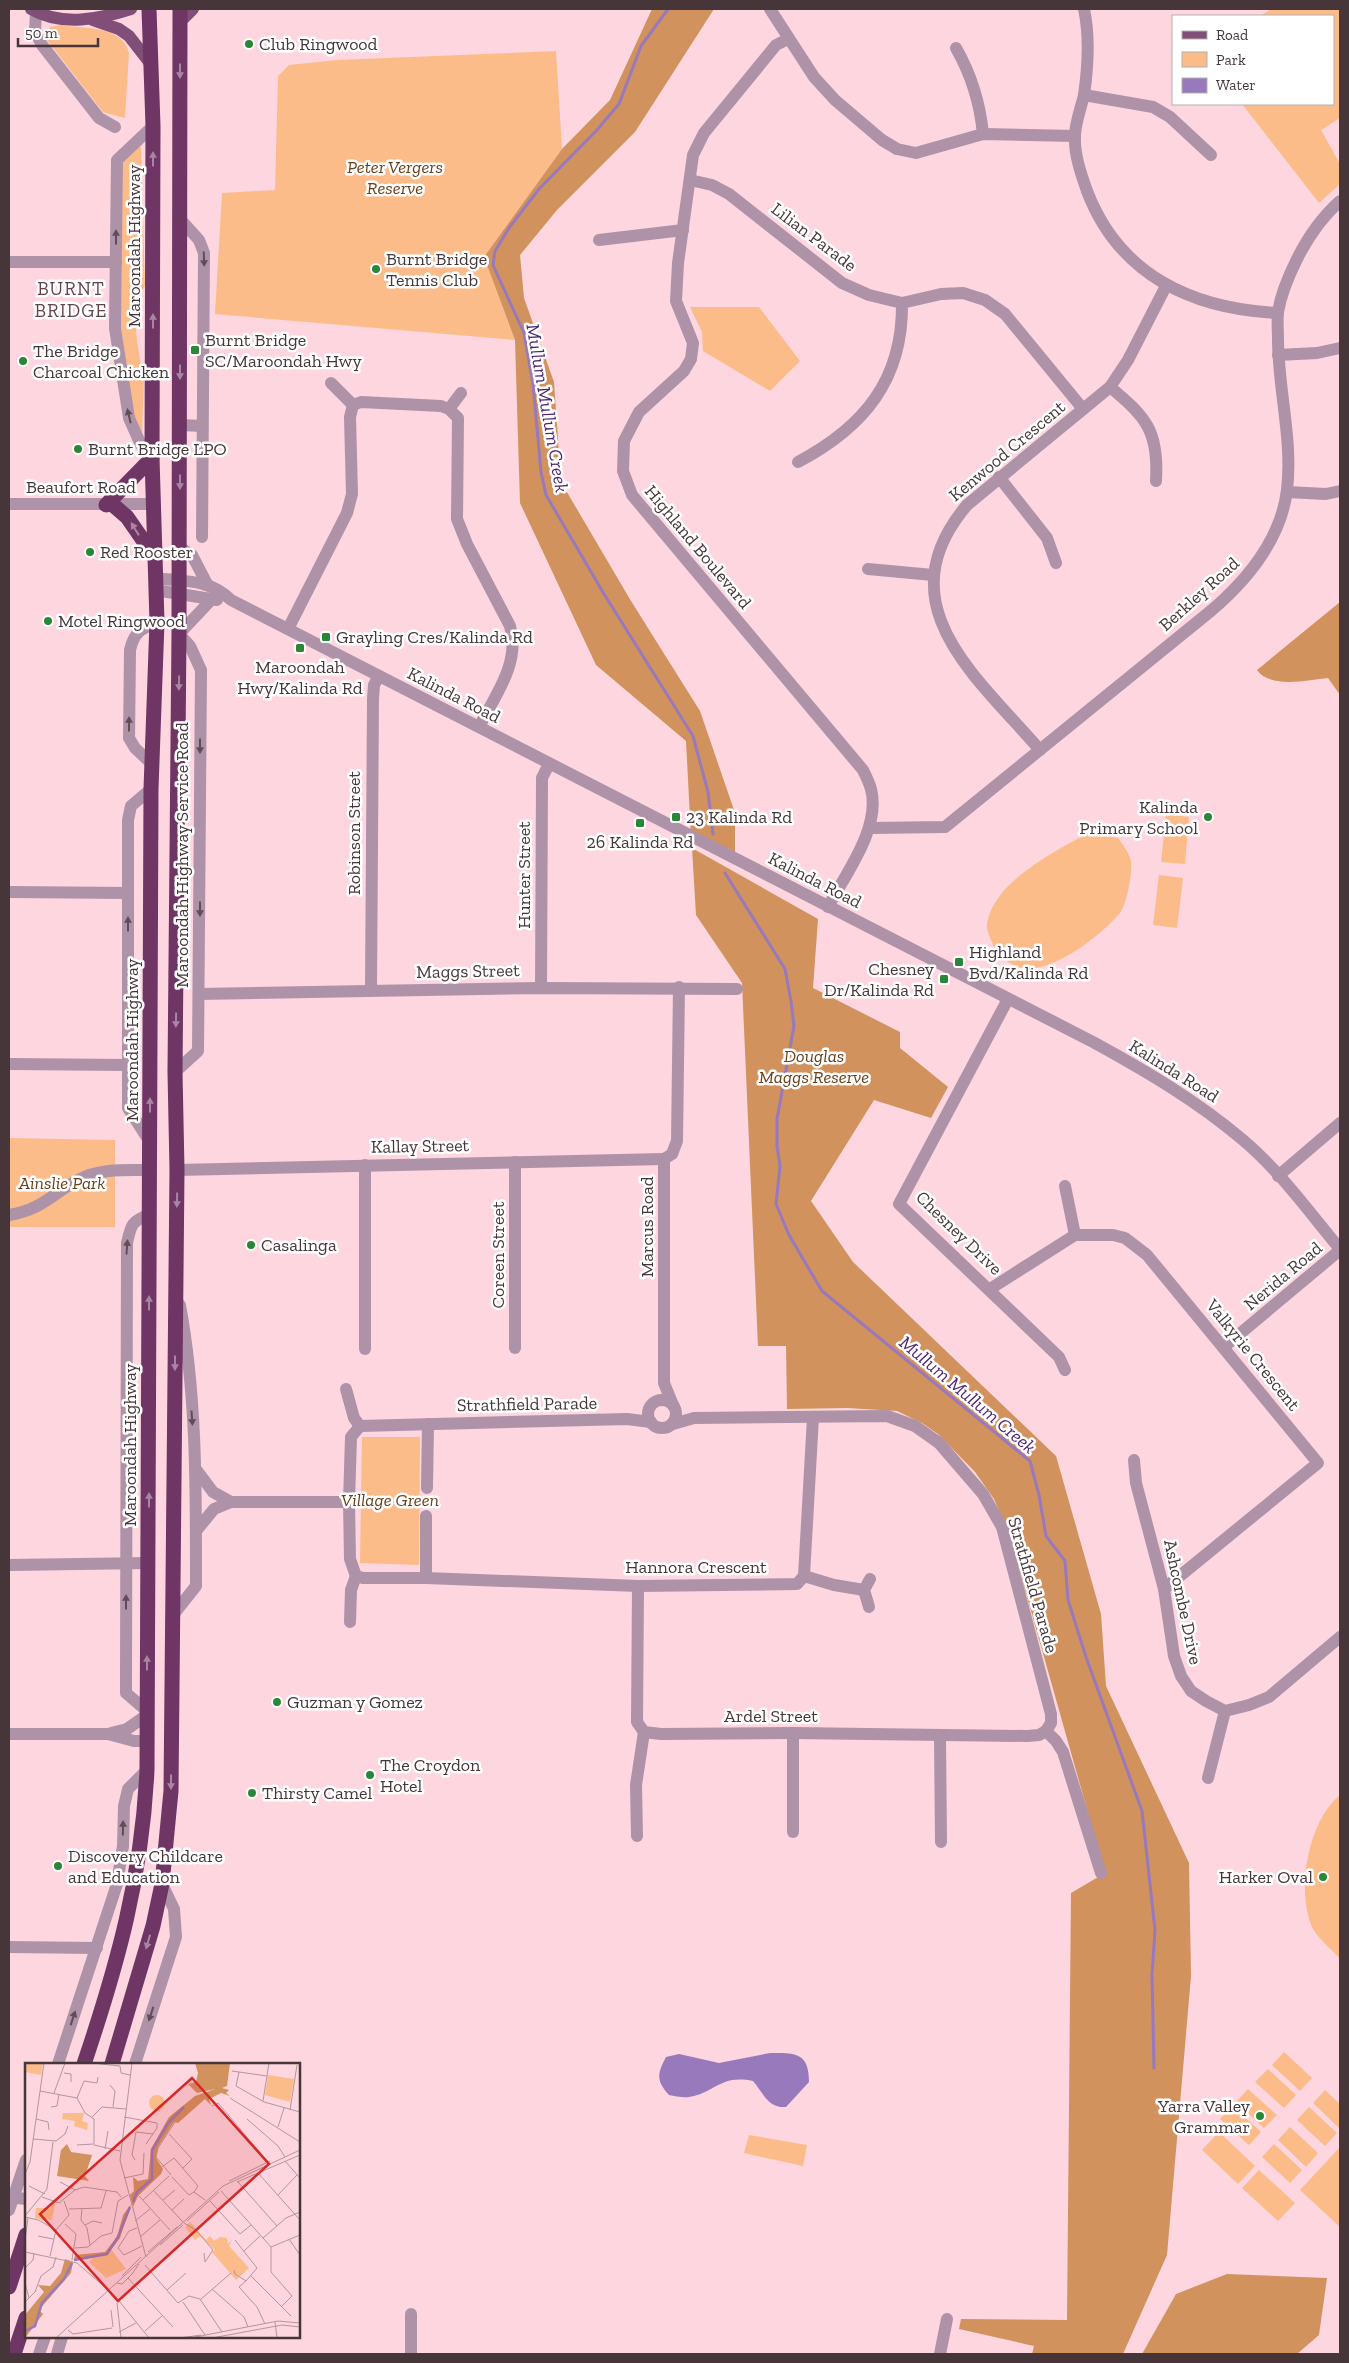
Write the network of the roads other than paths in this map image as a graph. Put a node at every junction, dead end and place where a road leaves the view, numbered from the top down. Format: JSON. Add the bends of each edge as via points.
{"nodes":[{"id":1,"x":131,"y":9,"type":"edge"},
{"id":2,"x":149,"y":9,"type":"edge"},
{"id":3,"x":193,"y":9,"type":"edge"},
{"id":4,"x":770,"y":9,"type":"edge"},
{"id":5,"x":1085,"y":9,"type":"edge"},
{"id":6,"x":34,"y":10,"type":"edge"},
{"id":7,"x":180,"y":16,"type":"edge"},
{"id":8,"x":93,"y":20,"type":"junction"},
{"id":9,"x":788,"y":39,"type":"junction"},
{"id":10,"x":956,"y":48,"type":"dead end"},
{"id":11,"x":150,"y":63,"type":"junction"},
{"id":12,"x":1084,"y":95,"type":"junction"},
{"id":13,"x":153,"y":126,"type":"junction"},
{"id":14,"x":115,"y":127,"type":"dead end"},
{"id":15,"x":983,"y":134,"type":"junction"},
{"id":16,"x":1075,"y":136,"type":"junction"},
{"id":17,"x":1211,"y":155,"type":"dead end"},
{"id":18,"x":690,"y":180,"type":"junction"},
{"id":19,"x":1340,"y":201,"type":"edge"},
{"id":20,"x":180,"y":218,"type":"junction"},
{"id":21,"x":683,"y":230,"type":"junction"},
{"id":22,"x":599,"y":240,"type":"dead end"},
{"id":23,"x":9,"y":262,"type":"edge"},
{"id":24,"x":116,"y":262,"type":"junction"},
{"id":25,"x":1166,"y":286,"type":"junction"},
{"id":26,"x":902,"y":303,"type":"junction"},
{"id":27,"x":1278,"y":313,"type":"junction"},
{"id":28,"x":1340,"y":348,"type":"edge"},
{"id":29,"x":1278,"y":355,"type":"junction"},
{"id":30,"x":331,"y":383,"type":"dead end"},
{"id":31,"x":1110,"y":387,"type":"junction"},
{"id":32,"x":461,"y":394,"type":"dead end"},
{"id":33,"x":353,"y":405,"type":"junction"},
{"id":34,"x":449,"y":409,"type":"junction"},
{"id":35,"x":1083,"y":409,"type":"junction"},
{"id":36,"x":180,"y":425,"type":"junction"},
{"id":37,"x":202,"y":426,"type":"junction"},
{"id":38,"x":152,"y":458,"type":"junction"},
{"id":39,"x":798,"y":462,"type":"dead end"},
{"id":40,"x":1000,"y":477,"type":"junction"},
{"id":41,"x":1156,"y":481,"type":"dead end"},
{"id":42,"x":1340,"y":491,"type":"edge"},
{"id":43,"x":1287,"y":492,"type":"junction"},
{"id":44,"x":9,"y":504,"type":"edge"},
{"id":45,"x":154,"y":504,"type":"junction"},
{"id":46,"x":180,"y":504,"type":"junction"},
{"id":47,"x":109,"y":505,"type":"junction"},
{"id":48,"x":202,"y":536,"type":"dead end"},
{"id":49,"x":179,"y":547,"type":"junction"},
{"id":50,"x":154,"y":556,"type":"junction"},
{"id":51,"x":1056,"y":563,"type":"dead end"},
{"id":52,"x":868,"y":568,"type":"dead end"},
{"id":53,"x":933,"y":574,"type":"junction"},
{"id":54,"x":155,"y":584,"type":"junction"},
{"id":55,"x":207,"y":584,"type":"junction"},
{"id":56,"x":179,"y":587,"type":"junction"},
{"id":57,"x":212,"y":599,"type":"junction"},
{"id":58,"x":231,"y":600,"type":"junction"},
{"id":59,"x":157,"y":622,"type":"junction"},
{"id":60,"x":288,"y":629,"type":"junction"},
{"id":61,"x":179,"y":634,"type":"junction"},
{"id":62,"x":379,"y":676,"type":"junction"},
{"id":63,"x":479,"y":727,"type":"junction"},
{"id":64,"x":1040,"y":750,"type":"junction"},
{"id":65,"x":152,"y":764,"type":"junction"},
{"id":66,"x":549,"y":764,"type":"junction"},
{"id":67,"x":151,"y":789,"type":"junction"},
{"id":68,"x":870,"y":828,"type":"junction"},
{"id":69,"x":9,"y":892,"type":"edge"},
{"id":70,"x":128,"y":893,"type":"junction"},
{"id":71,"x":828,"y":907,"type":"junction"},
{"id":72,"x":679,"y":987,"type":"junction"},
{"id":73,"x":541,"y":988,"type":"junction"},
{"id":74,"x":737,"y":989,"type":"dead end"},
{"id":75,"x":371,"y":990,"type":"junction"},
{"id":76,"x":199,"y":994,"type":"junction"},
{"id":77,"x":1008,"y":999,"type":"junction"},
{"id":78,"x":9,"y":1064,"type":"edge"},
{"id":79,"x":127,"y":1065,"type":"junction"},
{"id":80,"x":175,"y":1072,"type":"junction"},
{"id":81,"x":1340,"y":1123,"type":"edge"},
{"id":82,"x":150,"y":1142,"type":"junction"},
{"id":83,"x":664,"y":1159,"type":"junction"},
{"id":84,"x":516,"y":1162,"type":"junction"},
{"id":85,"x":365,"y":1164,"type":"junction"},
{"id":86,"x":150,"y":1170,"type":"junction"},
{"id":87,"x":177,"y":1170,"type":"junction"},
{"id":88,"x":1278,"y":1176,"type":"junction"},
{"id":89,"x":1065,"y":1186,"type":"dead end"},
{"id":90,"x":150,"y":1214,"type":"junction"},
{"id":91,"x":9,"y":1215,"type":"edge"},
{"id":92,"x":1075,"y":1236,"type":"junction"},
{"id":93,"x":1340,"y":1249,"type":"edge"},
{"id":94,"x":176,"y":1283,"type":"junction"},
{"id":95,"x":990,"y":1289,"type":"junction"},
{"id":96,"x":1224,"y":1347,"type":"junction"},
{"id":97,"x":515,"y":1348,"type":"dead end"},
{"id":98,"x":365,"y":1349,"type":"dead end"},
{"id":99,"x":1065,"y":1370,"type":"dead end"},
{"id":100,"x":664,"y":1383,"type":"junction"},
{"id":101,"x":346,"y":1389,"type":"dead end"},
{"id":102,"x":652,"y":1405,"type":"junction"},
{"id":103,"x":674,"y":1406,"type":"junction"},
{"id":104,"x":813,"y":1417,"type":"junction"},
{"id":105,"x":694,"y":1418,"type":"junction"},
{"id":106,"x":627,"y":1419,"type":"junction"},
{"id":107,"x":651,"y":1422,"type":"junction"},
{"id":108,"x":428,"y":1424,"type":"junction"},
{"id":109,"x":672,"y":1424,"type":"junction"},
{"id":110,"x":360,"y":1426,"type":"junction"},
{"id":111,"x":1134,"y":1460,"type":"dead end"},
{"id":112,"x":195,"y":1468,"type":"junction"},
{"id":113,"x":427,"y":1488,"type":"dead end"},
{"id":114,"x":231,"y":1502,"type":"junction"},
{"id":115,"x":349,"y":1502,"type":"junction"},
{"id":116,"x":426,"y":1516,"type":"dead end"},
{"id":117,"x":196,"y":1531,"type":"junction"},
{"id":118,"x":149,"y":1563,"type":"junction"},
{"id":119,"x":126,"y":1564,"type":"junction"},
{"id":120,"x":9,"y":1565,"type":"edge"},
{"id":121,"x":356,"y":1576,"type":"junction"},
{"id":122,"x":804,"y":1576,"type":"junction"},
{"id":123,"x":426,"y":1578,"type":"junction"},
{"id":124,"x":638,"y":1586,"type":"junction"},
{"id":125,"x":1164,"y":1589,"type":"junction"},
{"id":126,"x":869,"y":1607,"type":"dead end"},
{"id":127,"x":173,"y":1615,"type":"junction"},
{"id":128,"x":350,"y":1622,"type":"dead end"},
{"id":129,"x":1340,"y":1637,"type":"edge"},
{"id":130,"x":1225,"y":1711,"type":"junction"},
{"id":131,"x":147,"y":1713,"type":"junction"},
{"id":132,"x":1046,"y":1731,"type":"junction"},
{"id":133,"x":644,"y":1732,"type":"junction"},
{"id":134,"x":171,"y":1733,"type":"junction"},
{"id":135,"x":793,"y":1733,"type":"junction"},
{"id":136,"x":9,"y":1734,"type":"edge"},
{"id":137,"x":108,"y":1734,"type":"junction"},
{"id":138,"x":940,"y":1736,"type":"junction"},
{"id":139,"x":147,"y":1741,"type":"junction"},
{"id":140,"x":147,"y":1770,"type":"junction"},
{"id":141,"x":1208,"y":1778,"type":"dead end"},
{"id":142,"x":793,"y":1832,"type":"dead end"},
{"id":143,"x":637,"y":1836,"type":"dead end"},
{"id":144,"x":941,"y":1842,"type":"dead end"},
{"id":145,"x":1101,"y":1873,"type":"dead end"},
{"id":146,"x":162,"y":1884,"type":"junction"},
{"id":147,"x":9,"y":1947,"type":"edge"},
{"id":148,"x":97,"y":1948,"type":"junction"},
{"id":149,"x":58,"y":2063,"type":"edge"},
{"id":150,"x":84,"y":2063,"type":"edge"},
{"id":151,"x":112,"y":2063,"type":"edge"},
{"id":152,"x":135,"y":2063,"type":"edge"},
{"id":153,"x":25,"y":2162,"type":"edge"},
{"id":154,"x":11,"y":2197,"type":"edge"},
{"id":155,"x":25,"y":2199,"type":"edge"},
{"id":156,"x":9,"y":2210,"type":"edge"},
{"id":157,"x":25,"y":2238,"type":"edge"},
{"id":158,"x":9,"y":2287,"type":"edge"},
{"id":159,"x":411,"y":2314,"type":"dead end"},
{"id":160,"x":947,"y":2319,"type":"dead end"},
{"id":161,"x":25,"y":2321,"type":"edge"},
{"id":162,"x":44,"y":2338,"type":"edge"},
{"id":163,"x":62,"y":2338,"type":"edge"},
{"id":164,"x":14,"y":2354,"type":"edge"},
{"id":165,"x":39,"y":2354,"type":"edge"},
{"id":166,"x":57,"y":2354,"type":"edge"},
{"id":167,"x":410,"y":2354,"type":"edge"},
{"id":168,"x":940,"y":2354,"type":"edge"}],
"edges":[{"from":1,"to":8,"type":"main road"},
{"from":2,"to":11,"type":"highway","name":"Maroondah Highway"},
{"from":3,"to":7,"type":"main road"},
{"from":4,"to":9,"type":"street"},
{"from":5,"to":12,"type":"street","via":[[1088,52]]},
{"from":6,"to":8,"type":"main road","via":[[56,17]]},
{"from":6,"to":14,"type":"street","via":[[35,32],[42,45],[99,118]]},
{"from":7,"to":20,"type":"highway","one_way":true},
{"from":8,"to":11,"type":"main road","via":[[129,36]]},
{"from":9,"to":15,"type":"street","via":[[814,77],[835,100],[897,149],[916,153]]},
{"from":9,"to":18,"type":"street","name":"Highland Boulevard","via":[[776,45],[704,134],[693,155]]},
{"from":10,"to":15,"type":"street","via":[[974,85]]},
{"from":11,"to":13,"type":"highway","name":"Maroondah Highway"},
{"from":12,"to":16,"type":"street"},
{"from":12,"to":17,"type":"street","via":[[1153,107],[1170,117]]},
{"from":24,"to":13,"type":"street","one_way":true,"via":[[117,160]]},
{"from":38,"to":13,"type":"highway","name":"Maroondah Highway","one_way":true},
{"from":15,"to":16,"type":"street"},
{"from":16,"to":25,"type":"street","via":[[1081,174],[1094,209],[1113,239],[1134,262]]},
{"from":18,"to":21,"type":"street","name":"Highland Boulevard"},
{"from":18,"to":26,"type":"street","name":"Lilian Parade","via":[[712,185],[729,194],[842,283],[869,296]]},
{"from":19,"to":27,"type":"street","name":"Berkley Road","via":[[1312,232],[1302,250],[1290,274]]},
{"from":20,"to":36,"type":"highway","one_way":true},
{"from":20,"to":37,"type":"street","one_way":true,"via":[[199,240],[204,253]]},
{"from":21,"to":22,"type":"street"},
{"from":21,"to":68,"type":"street","name":"Highland Boulevard","via":[[676,301],[693,343],[691,359],[684,371],[639,412],[631,425],[622,456],[626,484],[863,770],[871,788],[873,809]]},
{"from":23,"to":24,"type":"street"},
{"from":38,"to":24,"type":"street","one_way":true,"via":[[141,445],[129,418],[115,328]]},
{"from":25,"to":27,"type":"street","via":[[1204,302]]},
{"from":25,"to":31,"type":"street","name":"Kenwood Crescent","via":[[1128,360]]},
{"from":26,"to":35,"type":"street","name":"Lilian Parade","via":[[941,294],[963,293],[985,300],[1005,314]]},
{"from":26,"to":39,"type":"street","via":[[896,357],[878,396],[841,436]]},
{"from":27,"to":29,"type":"street","name":"Berkley Road"},
{"from":28,"to":29,"type":"street"},
{"from":29,"to":43,"type":"street","name":"Berkley Road","via":[[1288,456]]},
{"from":30,"to":33,"type":"street"},
{"from":31,"to":35,"type":"street","name":"Kenwood Crescent"},
{"from":31,"to":41,"type":"street","via":[[1138,411],[1152,434],[1157,457]]},
{"from":32,"to":34,"type":"street"},
{"from":33,"to":34,"type":"street","via":[[361,402]]},
{"from":33,"to":60,"type":"street","via":[[350,417],[352,494],[347,513]]},
{"from":34,"to":63,"type":"street","via":[[458,418],[457,518],[513,636],[514,650],[506,676]]},
{"from":35,"to":40,"type":"street","name":"Kenwood Crescent"},
{"from":36,"to":37,"type":"street"},
{"from":36,"to":46,"type":"highway","one_way":true},
{"from":37,"to":48,"type":"street"},
{"from":38,"to":45,"type":"highway","name":"Maroondah Highway"},
{"from":38,"to":47,"type":"highway"},
{"from":40,"to":51,"type":"street","via":[[1046,538]]},
{"from":40,"to":53,"type":"street","name":"Kenwood Crescent","via":[[967,505],[955,520]]},
{"from":42,"to":43,"type":"street","via":[[1326,494]]},
{"from":43,"to":64,"type":"street","name":"Berkley Road","via":[[1271,540],[1238,588]]},
{"from":44,"to":47,"type":"street","name":"Beaufort Road"},
{"from":45,"to":46,"type":"highway"},
{"from":45,"to":47,"type":"street","name":"Beaufort Road"},
{"from":45,"to":50,"type":"highway","name":"Maroondah Highway"},
{"from":46,"to":49,"type":"highway"},
{"from":50,"to":47,"type":"highway","one_way":true,"via":[[127,517]]},
{"from":49,"to":55,"type":"street","via":[[192,555]]},
{"from":49,"to":56,"type":"highway"},
{"from":50,"to":54,"type":"highway","name":"Maroondah Highway"},
{"from":52,"to":53,"type":"street"},
{"from":53,"to":64,"type":"street","name":"Kenwood Crescent","via":[[937,610],[951,646]]},
{"from":54,"to":56,"type":"street","name":"Kalinda Road"},
{"from":54,"to":59,"type":"highway","name":"Maroondah Highway"},
{"from":55,"to":56,"type":"street","name":"Kalinda Road"},
{"from":55,"to":58,"type":"street","name":"Kalinda Road","via":[[220,589]]},
{"from":56,"to":57,"type":"street","name":"Kalinda Road"},
{"from":56,"to":61,"type":"highway"},
{"from":57,"to":58,"type":"street","name":"Kalinda Road"},
{"from":57,"to":61,"type":"street"},
{"from":58,"to":60,"type":"street","name":"Kalinda Road"},
{"from":59,"to":65,"type":"highway","name":"Maroondah Highway"},
{"from":65,"to":59,"type":"street","name":"Maroondah Highway Service Road","one_way":true,"via":[[129,738],[130,650],[133,638]]},
{"from":60,"to":62,"type":"street","name":"Kalinda Road"},
{"from":61,"to":76,"type":"street","name":"Maroondah Highway Service Road","one_way":true,"via":[[190,646],[201,670]]},
{"from":61,"to":80,"type":"highway","one_way":true},
{"from":62,"to":63,"type":"street","name":"Kalinda Road"},
{"from":62,"to":75,"type":"street","name":"Robinson Street","via":[[374,685],[373,699]]},
{"from":63,"to":66,"type":"street","name":"Kalinda Road"},
{"from":64,"to":68,"type":"street","name":"Berkley Road","via":[[944,827]]},
{"from":65,"to":67,"type":"highway","name":"Maroondah Highway"},
{"from":66,"to":71,"type":"street","name":"Kalinda Road"},
{"from":66,"to":73,"type":"street","name":"Hunter Street","via":[[542,778]]},
{"from":67,"to":70,"type":"street","name":"Maroondah Highway Service Road","via":[[131,806],[128,820]]},
{"from":82,"to":67,"type":"highway","name":"Maroondah Highway","one_way":true},
{"from":68,"to":71,"type":"street","name":"Highland Boulevard"},
{"from":69,"to":70,"type":"street"},
{"from":79,"to":70,"type":"street","name":"Maroondah Highway Service Road","one_way":true},
{"from":71,"to":77,"type":"street","name":"Kalinda Road"},
{"from":72,"to":73,"type":"street","name":"Maggs Street"},
{"from":72,"to":74,"type":"street","name":"Maggs Street"},
{"from":72,"to":83,"type":"street","name":"Marcus Road","via":[[676,1141],[672,1154]]},
{"from":73,"to":75,"type":"street","name":"Maggs Street"},
{"from":75,"to":76,"type":"street","name":"Maggs Street"},
{"from":76,"to":80,"type":"street","name":"Maroondah Highway Service Road","via":[[198,1050]]},
{"from":77,"to":88,"type":"street","name":"Kalinda Road","via":[[1162,1081],[1201,1106],[1245,1141]]},
{"from":77,"to":95,"type":"street","name":"Chesney Drive","via":[[899,1204]]},
{"from":78,"to":79,"type":"street"},
{"from":79,"to":82,"type":"street","name":"Maroondah Highway Service Road","via":[[128,1108]]},
{"from":80,"to":87,"type":"highway"},
{"from":81,"to":88,"type":"street"},
{"from":82,"to":86,"type":"highway","name":"Maroondah Highway"},
{"from":83,"to":84,"type":"street","name":"Kallay Street"},
{"from":83,"to":100,"type":"street","name":"Marcus Road"},
{"from":84,"to":85,"type":"street","name":"Kallay Street"},
{"from":84,"to":97,"type":"street","name":"Coreen Street"},
{"from":85,"to":87,"type":"street","name":"Kallay Street"},
{"from":85,"to":98,"type":"street"},
{"from":86,"to":87,"type":"highway"},
{"from":86,"to":90,"type":"highway","name":"Maroondah Highway"},
{"from":86,"to":91,"type":"street","via":[[94,1173],[36,1208]]},
{"from":87,"to":94,"type":"highway","one_way":true},
{"from":88,"to":93,"type":"street","name":"Kalinda Road"},
{"from":89,"to":92,"type":"street"},
{"from":118,"to":90,"type":"highway","name":"Maroondah Highway","one_way":true},
{"from":119,"to":90,"type":"street","one_way":true,"via":[[127,1243],[134,1220]]},
{"from":92,"to":95,"type":"street"},
{"from":92,"to":96,"type":"street","name":"Valkyrie Crescent","via":[[1113,1235],[1136,1245]]},
{"from":93,"to":96,"type":"street","name":"Nerida Road"},
{"from":94,"to":112,"type":"street","one_way":true,"via":[[185,1331]]},
{"from":94,"to":127,"type":"highway","one_way":true},
{"from":95,"to":99,"type":"street","name":"Chesney Drive","via":[[1059,1357]]},
{"from":96,"to":125,"type":"street","name":"Valkyrie Crescent","via":[[1318,1463]]},
{"from":100,"to":102,"type":"street","name":"Marcus Road"},
{"from":100,"to":103,"type":"street","name":"Marcus Road"},
{"from":101,"to":110,"type":"street","via":[[354,1418]]},
{"from":102,"to":103,"type":"street","via":[[666,1401]]},
{"from":102,"to":106,"type":"street","name":"Strathfield Parade"},
{"from":102,"to":107,"type":"street","via":[[648,1414]]},
{"from":103,"to":105,"type":"street","name":"Strathfield Parade"},
{"from":103,"to":109,"type":"street","via":[[676,1416]]},
{"from":104,"to":105,"type":"street","name":"Strathfield Parade"},
{"from":104,"to":122,"type":"street"},
{"from":104,"to":132,"type":"street","name":"Strathfield Parade","via":[[887,1416],[915,1426],[939,1443],[983,1494],[1002,1527],[1051,1714],[1051,1723]]},
{"from":105,"to":109,"type":"street","name":"Strathfield Parade"},
{"from":106,"to":107,"type":"street","name":"Strathfield Parade"},
{"from":106,"to":108,"type":"street","name":"Strathfield Parade"},
{"from":107,"to":109,"type":"street","via":[[659,1428]]},
{"from":108,"to":110,"type":"street","name":"Strathfield Parade"},
{"from":108,"to":113,"type":"street"},
{"from":110,"to":115,"type":"street","via":[[351,1437]]},
{"from":111,"to":125,"type":"street","name":"Ashcombe Drive","via":[[1136,1482]]},
{"from":112,"to":114,"type":"street","via":[[213,1492]]},
{"from":112,"to":117,"type":"street"},
{"from":114,"to":115,"type":"street"},
{"from":114,"to":117,"type":"street","via":[[214,1509]]},
{"from":115,"to":121,"type":"street","via":[[350,1559]]},
{"from":116,"to":123,"type":"street"},
{"from":117,"to":127,"type":"street","via":[[196,1586]]},
{"from":118,"to":119,"type":"street"},
{"from":131,"to":118,"type":"highway","name":"Maroondah Highway","one_way":true},
{"from":119,"to":120,"type":"street"},
{"from":131,"to":119,"type":"street","one_way":true,"via":[[126,1693]]},
{"from":121,"to":123,"type":"street","name":"Hannora Crescent"},
{"from":121,"to":128,"type":"street","via":[[351,1590]]},
{"from":122,"to":124,"type":"street","name":"Hannora Crescent","via":[[797,1584]]},
{"from":122,"to":126,"type":"street","via":[[834,1586],[867,1585]]},
{"from":123,"to":124,"type":"street","name":"Hannora Crescent"},
{"from":124,"to":133,"type":"street","via":[[637,1722]]},
{"from":125,"to":130,"type":"street","name":"Ashcombe Drive","via":[[1180,1676],[1191,1691]]},
{"from":127,"to":134,"type":"highway"},
{"from":129,"to":130,"type":"street","via":[[1269,1697]]},
{"from":130,"to":141,"type":"street"},
{"from":131,"to":137,"type":"street","via":[[127,1729]]},
{"from":131,"to":139,"type":"highway","name":"Maroondah Highway"},
{"from":132,"to":138,"type":"street","name":"Ardel Street","via":[[1027,1736]]},
{"from":132,"to":145,"type":"street","via":[[1063,1752]]},
{"from":133,"to":135,"type":"street","name":"Ardel Street"},
{"from":133,"to":143,"type":"street","via":[[636,1785]]},
{"from":134,"to":139,"type":"highway"},
{"from":134,"to":146,"type":"highway","one_way":true,"via":[[171,1791]]},
{"from":135,"to":138,"type":"street","name":"Ardel Street"},
{"from":135,"to":142,"type":"street"},
{"from":136,"to":137,"type":"street"},
{"from":137,"to":139,"type":"street"},
{"from":138,"to":144,"type":"street"},
{"from":139,"to":140,"type":"highway","name":"Maroondah Highway"},
{"from":148,"to":140,"type":"street","one_way":true,"via":[[118,1884],[128,1789]]},
{"from":140,"to":150,"type":"highway","name":"Maroondah Highway","via":[[140,1858],[125,1931],[108,1995]]},
{"from":146,"to":151,"type":"highway","one_way":true,"via":[[153,1926]]},
{"from":146,"to":152,"type":"street","one_way":true,"via":[[174,1909],[176,1937]]},
{"from":147,"to":148,"type":"street"},
{"from":149,"to":148,"type":"street","one_way":true},
{"from":153,"to":154,"type":"street"},
{"from":154,"to":155,"type":"street"},
{"from":154,"to":156,"type":"street"},
{"from":157,"to":158,"type":"highway"},
{"from":159,"to":167,"type":"street"},
{"from":160,"to":168,"type":"street"},
{"from":161,"to":164,"type":"highway"},
{"from":162,"to":165,"type":"street"},
{"from":163,"to":166,"type":"street"}]}
